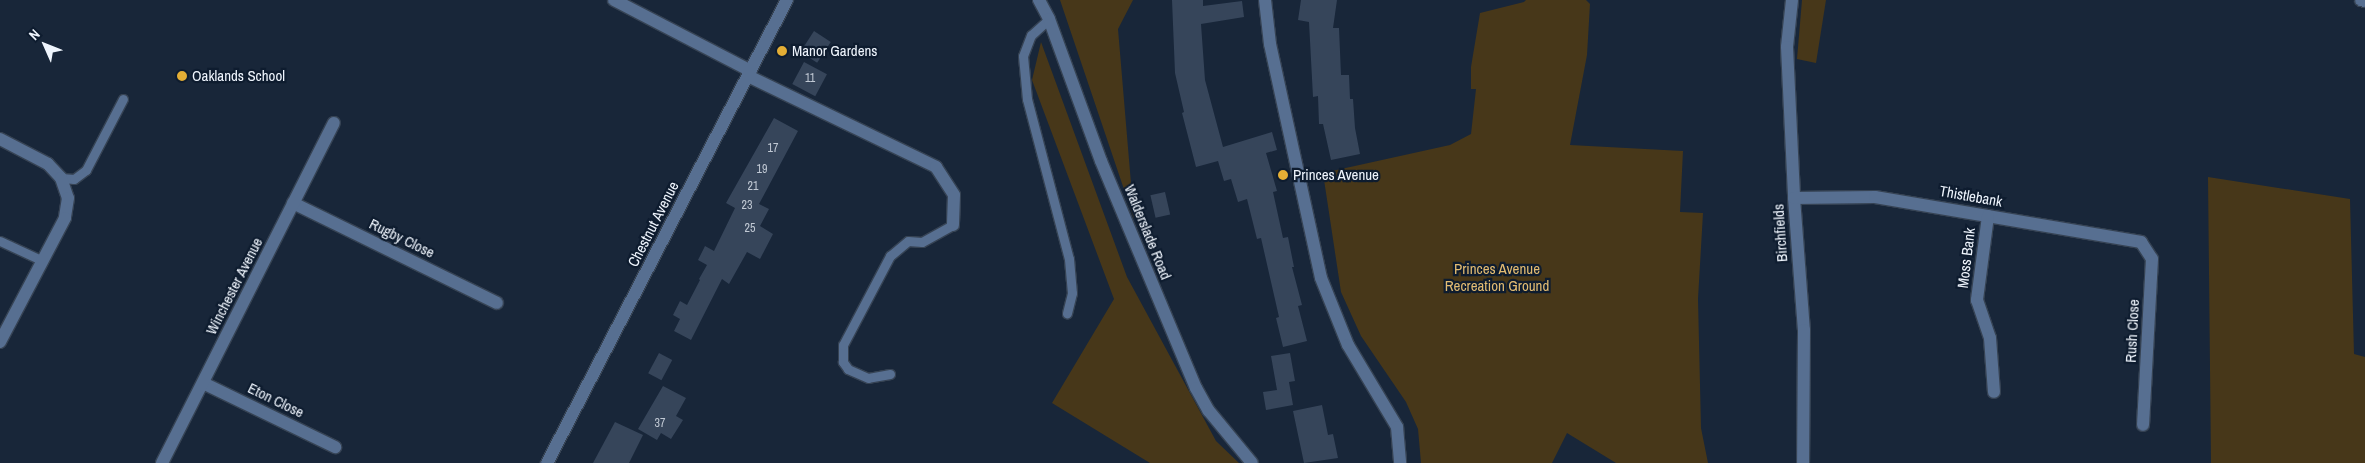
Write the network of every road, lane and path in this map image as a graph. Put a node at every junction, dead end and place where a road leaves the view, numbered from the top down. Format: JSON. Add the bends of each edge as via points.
{"nodes":[{"id":1,"x":614,"y":0,"type":"edge"},
{"id":2,"x":787,"y":0,"type":"edge"},
{"id":3,"x":1039,"y":0,"type":"edge"},
{"id":4,"x":1265,"y":0,"type":"edge"},
{"id":5,"x":1792,"y":0,"type":"edge"},
{"id":6,"x":2361,"y":0,"type":"edge"},
{"id":7,"x":2365,"y":1,"type":"edge"},
{"id":8,"x":1049,"y":19,"type":"junction"},
{"id":9,"x":749,"y":73,"type":"junction"},
{"id":10,"x":123,"y":99,"type":"dead end"},
{"id":11,"x":334,"y":123,"type":"dead end"},
{"id":12,"x":0,"y":140,"type":"edge"},
{"id":13,"x":61,"y":178,"type":"junction"},
{"id":14,"x":1794,"y":198,"type":"junction"},
{"id":15,"x":294,"y":202,"type":"junction"},
{"id":16,"x":1988,"y":216,"type":"junction"},
{"id":17,"x":953,"y":225,"type":"joint"},
{"id":18,"x":0,"y":241,"type":"edge"},
{"id":19,"x":2141,"y":242,"type":"joint"},
{"id":20,"x":43,"y":261,"type":"junction"},
{"id":21,"x":497,"y":303,"type":"dead end"},
{"id":22,"x":1067,"y":313,"type":"dead end"},
{"id":23,"x":0,"y":342,"type":"edge"},
{"id":24,"x":890,"y":374,"type":"dead end"},
{"id":25,"x":203,"y":382,"type":"junction"},
{"id":26,"x":1994,"y":392,"type":"dead end"},
{"id":27,"x":2143,"y":425,"type":"dead end"},
{"id":28,"x":335,"y":447,"type":"dead end"},
{"id":29,"x":162,"y":463,"type":"edge"},
{"id":30,"x":547,"y":463,"type":"edge"},
{"id":31,"x":1252,"y":463,"type":"edge"},
{"id":32,"x":1400,"y":463,"type":"edge"},
{"id":33,"x":1803,"y":463,"type":"edge"}],
"edges":[{"from":1,"to":9,"type":"street"},
{"from":2,"to":9,"type":"street","name":"Chestnut Avenue"},
{"from":3,"to":8,"type":"street","name":"Walderslade Road"},
{"from":4,"to":32,"type":"street","via":[[1270,44],[1321,278],[1348,345],[1397,427]]},
{"from":5,"to":14,"type":"street","name":"Birchfields","via":[[1787,47]]},
{"from":6,"to":7,"type":"street"},
{"from":8,"to":22,"type":"lane","via":[[1031,35],[1022,56],[1027,99],[1069,259],[1072,293]]},
{"from":8,"to":31,"type":"street","name":"Walderslade Road","via":[[1102,161],[1196,388],[1209,411]]},
{"from":9,"to":17,"type":"street","via":[[936,167],[954,195]]},
{"from":9,"to":30,"type":"street","name":"Chestnut Avenue"},
{"from":10,"to":13,"type":"lane","via":[[86,170],[74,179]]},
{"from":11,"to":15,"type":"street","name":"Winchester Avenue"},
{"from":12,"to":13,"type":"street","via":[[48,164]]},
{"from":13,"to":20,"type":"street","via":[[68,198],[66,218]]},
{"from":14,"to":16,"type":"street","name":"Thistlebank","via":[[1875,197]]},
{"from":14,"to":33,"type":"street","name":"Birchfields","via":[[1804,330]]},
{"from":15,"to":21,"type":"street","name":"Rugby Close"},
{"from":15,"to":25,"type":"street","name":"Winchester Avenue"},
{"from":16,"to":19,"type":"street","name":"Thistlebank"},
{"from":16,"to":26,"type":"street","name":"Moss Bank","via":[[1977,300],[1990,338]]},
{"from":17,"to":24,"type":"lane","via":[[922,242],[908,241],[890,256],[842,345],[843,362],[848,369],[868,378]]},
{"from":18,"to":20,"type":"lane"},
{"from":19,"to":27,"type":"street","name":"Rush Close","via":[[2152,259]]},
{"from":20,"to":23,"type":"street"},
{"from":25,"to":28,"type":"street","name":"Eton Close"},
{"from":25,"to":29,"type":"street","name":"Winchester Avenue"}]}
